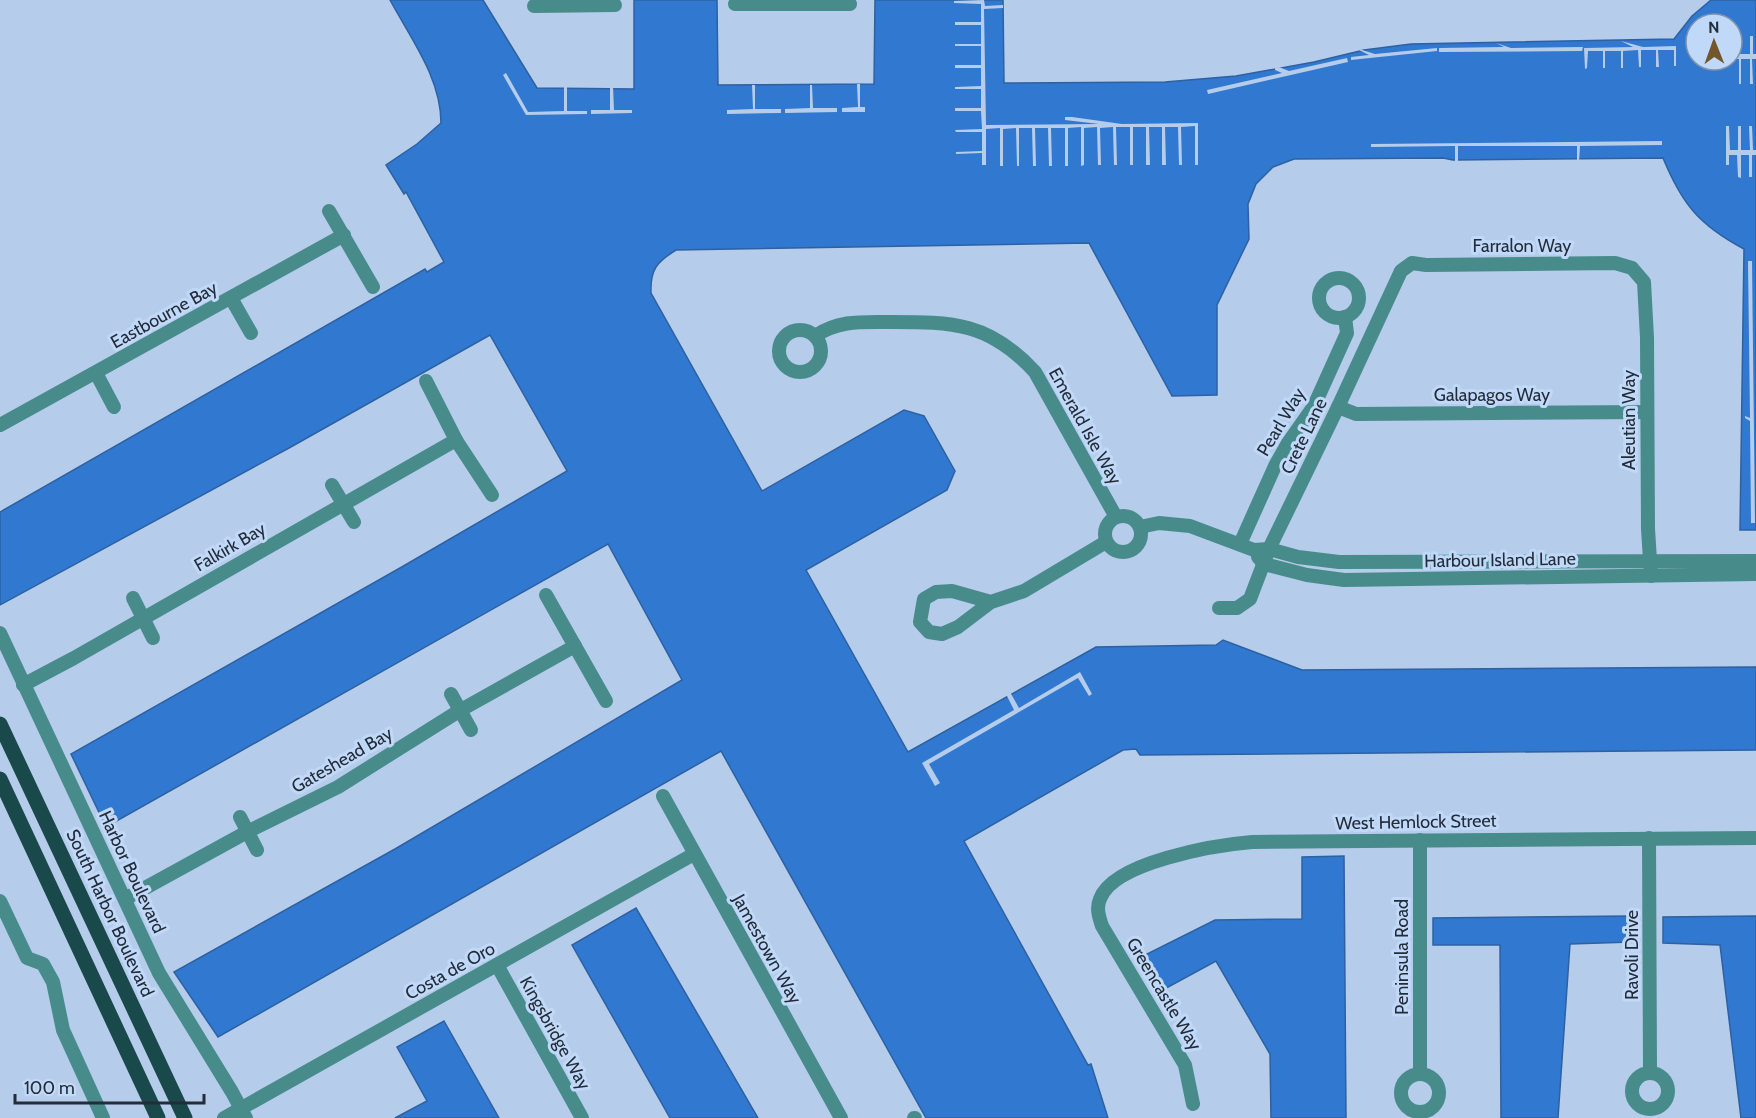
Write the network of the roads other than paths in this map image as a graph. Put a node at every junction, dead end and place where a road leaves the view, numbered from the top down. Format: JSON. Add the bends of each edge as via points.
{"nodes":[{"id":1,"x":791,"y":2,"type":"edge"},
{"id":2,"x":560,"y":3,"type":"edge"},
{"id":3,"x":735,"y":4,"type":"dead end"},
{"id":4,"x":850,"y":4,"type":"dead end"},
{"id":5,"x":615,"y":5,"type":"dead end"},
{"id":6,"x":534,"y":6,"type":"dead end"},
{"id":7,"x":329,"y":211,"type":"dead end"},
{"id":8,"x":344,"y":235,"type":"junction"},
{"id":9,"x":1412,"y":263,"type":"joint"},
{"id":10,"x":1632,"y":268,"type":"joint"},
{"id":11,"x":373,"y":287,"type":"dead end"},
{"id":12,"x":231,"y":298,"type":"junction"},
{"id":13,"x":1345,"y":317,"type":"dead end"},
{"id":14,"x":251,"y":333,"type":"dead end"},
{"id":15,"x":815,"y":336,"type":"dead end"},
{"id":16,"x":96,"y":373,"type":"junction"},
{"id":17,"x":426,"y":381,"type":"dead end"},
{"id":18,"x":114,"y":407,"type":"dead end"},
{"id":19,"x":1338,"y":407,"type":"junction"},
{"id":20,"x":1647,"y":412,"type":"junction"},
{"id":21,"x":0,"y":425,"type":"edge"},
{"id":22,"x":456,"y":440,"type":"junction"},
{"id":23,"x":332,"y":485,"type":"dead end"},
{"id":24,"x":492,"y":495,"type":"dead end"},
{"id":25,"x":343,"y":503,"type":"junction"},
{"id":26,"x":1116,"y":517,"type":"junction"},
{"id":27,"x":354,"y":522,"type":"dead end"},
{"id":28,"x":1140,"y":527,"type":"junction"},
{"id":29,"x":1106,"y":542,"type":"junction"},
{"id":30,"x":1240,"y":544,"type":"junction"},
{"id":31,"x":1269,"y":549,"type":"junction"},
{"id":32,"x":1254,"y":550,"type":"junction"},
{"id":33,"x":1651,"y":560,"type":"junction"},
{"id":34,"x":1756,"y":561,"type":"edge"},
{"id":35,"x":1264,"y":564,"type":"junction"},
{"id":36,"x":1756,"y":574,"type":"edge"},
{"id":37,"x":1651,"y":576,"type":"junction"},
{"id":38,"x":546,"y":594,"type":"dead end"},
{"id":39,"x":133,"y":598,"type":"dead end"},
{"id":40,"x":991,"y":602,"type":"junction"},
{"id":41,"x":1219,"y":608,"type":"dead end"},
{"id":42,"x":144,"y":617,"type":"junction"},
{"id":43,"x":0,"y":633,"type":"edge"},
{"id":44,"x":153,"y":638,"type":"dead end"},
{"id":45,"x":574,"y":646,"type":"junction"},
{"id":46,"x":23,"y":685,"type":"junction"},
{"id":47,"x":451,"y":694,"type":"dead end"},
{"id":48,"x":606,"y":701,"type":"dead end"},
{"id":49,"x":459,"y":711,"type":"junction"},
{"id":50,"x":0,"y":724,"type":"edge"},
{"id":51,"x":471,"y":730,"type":"dead end"},
{"id":52,"x":0,"y":779,"type":"edge"},
{"id":53,"x":663,"y":796,"type":"dead end"},
{"id":54,"x":240,"y":817,"type":"dead end"},
{"id":55,"x":247,"y":832,"type":"junction"},
{"id":56,"x":1649,"y":838,"type":"junction"},
{"id":57,"x":1756,"y":838,"type":"edge"},
{"id":58,"x":1420,"y":840,"type":"junction"},
{"id":59,"x":257,"y":850,"type":"dead end"},
{"id":60,"x":694,"y":854,"type":"junction"},
{"id":61,"x":125,"y":899,"type":"junction"},
{"id":62,"x":0,"y":901,"type":"edge"},
{"id":63,"x":1098,"y":905,"type":"joint"},
{"id":64,"x":497,"y":965,"type":"junction"},
{"id":65,"x":1650,"y":1072,"type":"dead end"},
{"id":66,"x":1420,"y":1074,"type":"dead end"},
{"id":67,"x":1193,"y":1104,"type":"dead end"},
{"id":68,"x":243,"y":1114,"type":"edge"},
{"id":69,"x":103,"y":1118,"type":"edge"},
{"id":70,"x":158,"y":1118,"type":"edge"},
{"id":71,"x":185,"y":1118,"type":"edge"},
{"id":72,"x":224,"y":1118,"type":"edge"},
{"id":73,"x":582,"y":1118,"type":"edge"},
{"id":74,"x":841,"y":1118,"type":"edge"}],
"edges":[{"from":1,"to":3,"type":"street"},
{"from":1,"to":4,"type":"street"},
{"from":2,"to":5,"type":"street"},
{"from":2,"to":6,"type":"street"},
{"from":7,"to":8,"type":"street"},
{"from":8,"to":11,"type":"street"},
{"from":8,"to":12,"type":"street","name":"Eastbourne Bay"},
{"from":9,"to":10,"type":"street","name":"Farralon Way","via":[[1615,263]]},
{"from":9,"to":19,"type":"street","name":"Crete Lane","via":[[1401,272]]},
{"from":10,"to":20,"type":"street","name":"Aleutian Way","via":[[1644,282]]},
{"from":12,"to":14,"type":"street"},
{"from":12,"to":16,"type":"street","name":"Eastbourne Bay"},
{"from":13,"to":30,"type":"street","name":"Pearl Way","via":[[1347,333],[1314,406],[1275,466]]},
{"from":15,"to":26,"type":"street","name":"Emerald Isle Way","via":[[829,327],[855,322],[940,322],[964,326],[1001,342],[1035,372]]},
{"from":16,"to":18,"type":"street"},
{"from":16,"to":21,"type":"street","name":"Eastbourne Bay"},
{"from":17,"to":22,"type":"street"},
{"from":19,"to":20,"type":"street","name":"Galapagos Way","via":[[1356,414]]},
{"from":19,"to":31,"type":"street","name":"Crete Lane"},
{"from":20,"to":33,"type":"street","name":"Aleutian Way"},
{"from":22,"to":24,"type":"street"},
{"from":22,"to":25,"type":"street","name":"Falkirk Bay"},
{"from":23,"to":25,"type":"street"},
{"from":25,"to":27,"type":"street"},
{"from":25,"to":42,"type":"street","name":"Falkirk Bay"},
{"from":26,"to":28,"type":"street","via":[[1132,518]]},
{"from":26,"to":29,"type":"street","via":[[1107,524]]},
{"from":28,"to":29,"type":"street","via":[[1141,539],[1127,552],[1115,550]]},
{"from":28,"to":30,"type":"street","name":"Harbour Island Lane","via":[[1159,523],[1191,526]]},
{"from":29,"to":40,"type":"street","via":[[1024,591]]},
{"from":30,"to":32,"type":"street","name":"Harbour Island Lane"},
{"from":31,"to":32,"type":"street","name":"Harbour Island Lane"},
{"from":31,"to":33,"type":"street","name":"Harbour Island Lane","via":[[1340,562]]},
{"from":31,"to":35,"type":"street","name":"Crete Lane"},
{"from":32,"to":35,"type":"street"},
{"from":33,"to":34,"type":"street","name":"Harbour Island Lane"},
{"from":33,"to":37,"type":"street","name":"Aleutian Way"},
{"from":35,"to":37,"type":"street","name":"Harbour Island Lane","via":[[1344,580]]},
{"from":35,"to":41,"type":"street","name":"Crete Lane","via":[[1250,599],[1237,608]]},
{"from":36,"to":37,"type":"street","name":"Harbour Island Lane"},
{"from":38,"to":45,"type":"street"},
{"from":39,"to":42,"type":"street"},
{"from":40,"to":40,"type":"street","via":[[952,591],[936,592],[924,599],[920,622],[929,632],[942,634]]},
{"from":42,"to":44,"type":"street"},
{"from":42,"to":46,"type":"street","name":"Falkirk Bay"},
{"from":43,"to":46,"type":"street","name":"Harbor Boulevard"},
{"from":45,"to":48,"type":"street"},
{"from":45,"to":49,"type":"street","name":"Gateshead Bay"},
{"from":46,"to":61,"type":"street","name":"Harbor Boulevard"},
{"from":47,"to":49,"type":"street"},
{"from":49,"to":51,"type":"street"},
{"from":49,"to":55,"type":"street","name":"Gateshead Bay","via":[[338,787]]},
{"from":50,"to":71,"type":"main road","name":"South Harbor Boulevard"},
{"from":52,"to":70,"type":"main road"},
{"from":53,"to":60,"type":"street","name":"Jamestown Way"},
{"from":54,"to":55,"type":"street"},
{"from":55,"to":59,"type":"street"},
{"from":55,"to":61,"type":"street","name":"Gateshead Bay"},
{"from":56,"to":57,"type":"street","name":"West Hemlock Street"},
{"from":56,"to":58,"type":"street","name":"West Hemlock Street"},
{"from":56,"to":65,"type":"street","name":"Ravoli Drive"},
{"from":58,"to":63,"type":"street","name":"West Hemlock Street","via":[[1252,842],[1203,848],[1114,880]]},
{"from":58,"to":66,"type":"street","name":"Peninsula Road"},
{"from":60,"to":64,"type":"street","name":"Costa de Oro"},
{"from":60,"to":74,"type":"street","name":"Jamestown Way"},
{"from":61,"to":68,"type":"street","name":"Harbor Boulevard","via":[[159,973]]},
{"from":62,"to":69,"type":"street","via":[[27,958],[44,964],[53,982],[63,1030]]},
{"from":63,"to":67,"type":"street","name":"Greencastle Way","via":[[1102,926],[1185,1065]]},
{"from":64,"to":68,"type":"street","name":"Costa de Oro"},
{"from":64,"to":73,"type":"street","name":"Kingsbridge Way"},
{"from":68,"to":72,"type":"street","name":"Costa de Oro"}]}
